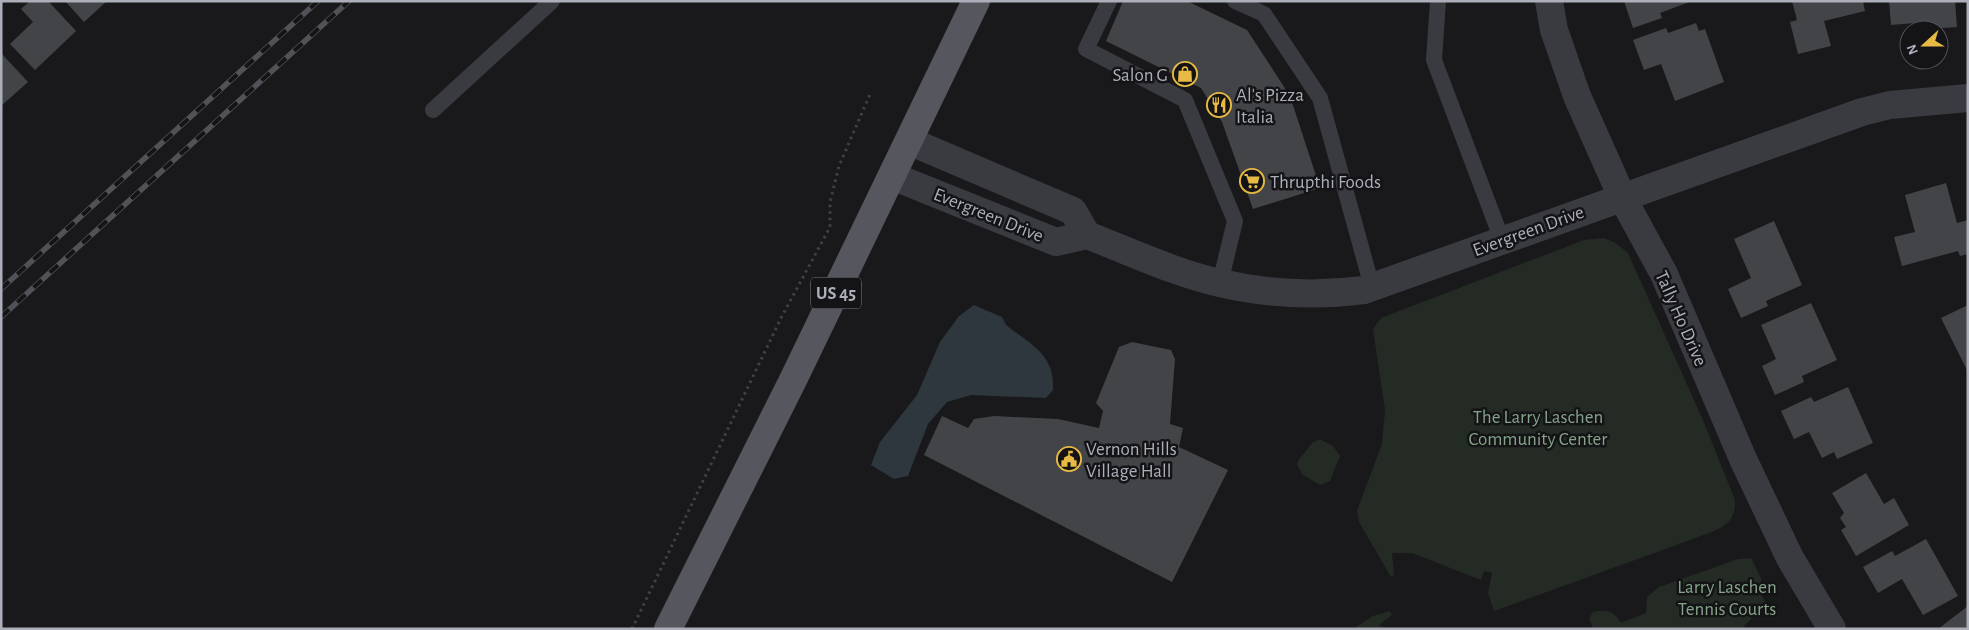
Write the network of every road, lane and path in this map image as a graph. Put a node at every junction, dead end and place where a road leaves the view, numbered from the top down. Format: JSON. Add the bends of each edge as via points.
{"nodes":[{"id":1,"x":552,"y":1,"type":"edge"},
{"id":2,"x":976,"y":1,"type":"edge"},
{"id":3,"x":1109,"y":1,"type":"edge"},
{"id":4,"x":1235,"y":1,"type":"edge"},
{"id":5,"x":1438,"y":1,"type":"edge"},
{"id":6,"x":1549,"y":1,"type":"edge"},
{"id":7,"x":871,"y":92,"type":"dead end"},
{"id":8,"x":1968,"y":98,"type":"edge"},
{"id":9,"x":433,"y":110,"type":"dead end"},
{"id":10,"x":909,"y":141,"type":"junction"},
{"id":11,"x":892,"y":176,"type":"junction"},
{"id":12,"x":1622,"y":197,"type":"junction"},
{"id":13,"x":1087,"y":235,"type":"junction"},
{"id":14,"x":1502,"y":240,"type":"junction"},
{"id":15,"x":1220,"y":283,"type":"junction"},
{"id":16,"x":1372,"y":287,"type":"junction"},
{"id":17,"x":632,"y":629,"type":"edge"},
{"id":18,"x":668,"y":629,"type":"edge"},
{"id":19,"x":1832,"y":629,"type":"edge"}],
"edges":[{"from":1,"to":9,"type":"lane"},
{"from":2,"to":10,"type":"main road","number":"US 45"},
{"from":3,"to":15,"type":"lane","via":[[1086,49],[1185,100],[1235,221]]},
{"from":4,"to":16,"type":"lane","via":[[1264,14],[1320,98]]},
{"from":5,"to":14,"type":"lane","via":[[1434,60]]},
{"from":6,"to":12,"type":"street","name":"Tally Ho Drive","via":[[1554,30],[1577,96]]},
{"from":7,"to":17,"type":"path","via":[[839,166],[830,202],[830,227],[781,318]]},
{"from":8,"to":12,"type":"street","name":"Evergreen Drive","via":[[1890,105],[1862,112]]},
{"from":10,"to":11,"type":"main road","number":"US 45"},
{"from":10,"to":13,"type":"street","name":"Evergreen Drive","via":[[1073,211]]},
{"from":11,"to":13,"type":"street","name":"Evergreen Drive","via":[[1056,242]]},
{"from":11,"to":18,"type":"main road","number":"US 45"},
{"from":12,"to":14,"type":"street","name":"Evergreen Drive"},
{"from":12,"to":19,"type":"street","name":"Tally Ho Drive","via":[[1664,274],[1743,459],[1790,558]]},
{"from":13,"to":15,"type":"street","name":"Evergreen Drive"},
{"from":14,"to":16,"type":"street","name":"Evergreen Drive"},
{"from":15,"to":16,"type":"street","name":"Evergreen Drive","via":[[1289,294],[1341,293]]}]}
